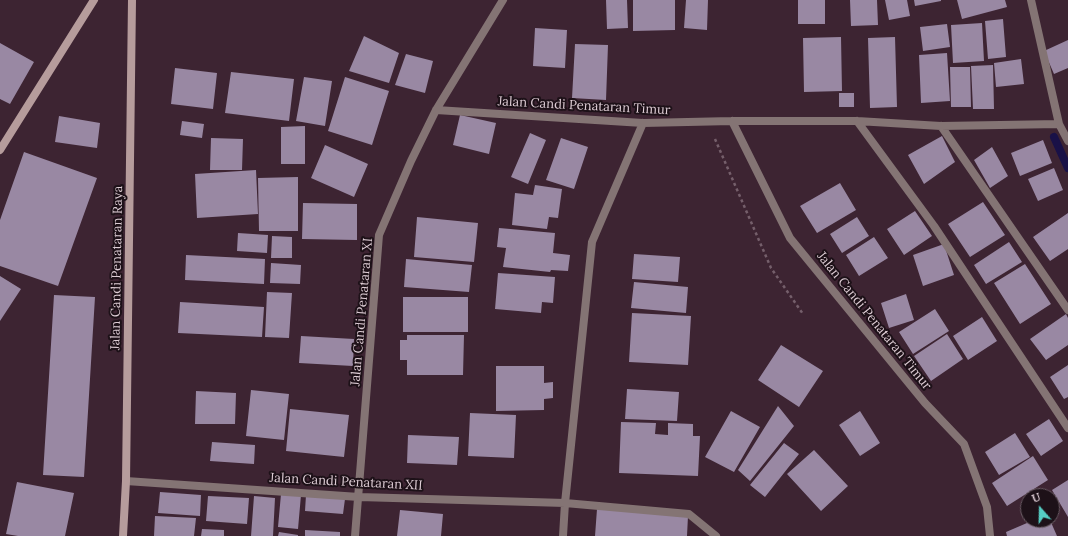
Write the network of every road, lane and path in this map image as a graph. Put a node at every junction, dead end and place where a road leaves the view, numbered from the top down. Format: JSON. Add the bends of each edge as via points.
{"nodes":[{"id":1,"x":94,"y":0,"type":"edge"},
{"id":2,"x":132,"y":0,"type":"edge"},
{"id":3,"x":502,"y":0,"type":"edge"},
{"id":4,"x":1032,"y":0,"type":"edge"},
{"id":5,"x":436,"y":110,"type":"junction"},
{"id":6,"x":732,"y":121,"type":"junction"},
{"id":7,"x":857,"y":121,"type":"junction"},
{"id":8,"x":707,"y":122,"type":"junction"},
{"id":9,"x":643,"y":123,"type":"junction"},
{"id":10,"x":1059,"y":124,"type":"junction"},
{"id":11,"x":941,"y":126,"type":"junction"},
{"id":12,"x":1068,"y":141,"type":"edge"},
{"id":13,"x":0,"y":150,"type":"edge"},
{"id":14,"x":1068,"y":310,"type":"edge"},
{"id":15,"x":803,"y":314,"type":"dead end"},
{"id":16,"x":1068,"y":428,"type":"edge"},
{"id":17,"x":126,"y":481,"type":"junction"},
{"id":18,"x":359,"y":496,"type":"junction"},
{"id":19,"x":565,"y":503,"type":"junction"},
{"id":20,"x":123,"y":536,"type":"edge"},
{"id":21,"x":356,"y":536,"type":"edge"},
{"id":22,"x":563,"y":536,"type":"edge"},
{"id":23,"x":716,"y":536,"type":"edge"},
{"id":24,"x":990,"y":536,"type":"edge"}],
"edges":[{"from":1,"to":13,"type":"main road"},
{"from":2,"to":17,"type":"main road","name":"Jalan Candi Penataran Raya"},
{"from":3,"to":5,"type":"street","name":"Jalan Candi Penataran XI"},
{"from":4,"to":10,"type":"street"},
{"from":5,"to":9,"type":"street","name":"Jalan Candi Penataran Timur"},
{"from":5,"to":18,"type":"street","name":"Jalan Candi Penataran XI","via":[[379,235]]},
{"from":6,"to":7,"type":"street","name":"Jalan Candi Penataran Timur"},
{"from":6,"to":8,"type":"street","name":"Jalan Candi Penataran Timur"},
{"from":6,"to":24,"type":"street","name":"Jalan Candi Penataran Timur","via":[[790,238],[925,403],[964,444],[987,507]]},
{"from":7,"to":11,"type":"street","name":"Jalan Candi Penataran Timur"},
{"from":7,"to":16,"type":"street","via":[[934,226]]},
{"from":8,"to":9,"type":"street","name":"Jalan Candi Penataran Timur"},
{"from":8,"to":15,"type":"path","via":[[771,268]]},
{"from":9,"to":19,"type":"street","via":[[592,242]]},
{"from":10,"to":11,"type":"street","name":"Jalan Candi Penataran Timur"},
{"from":10,"to":12,"type":"street"},
{"from":11,"to":14,"type":"street"},
{"from":17,"to":18,"type":"street","name":"Jalan Candi Penataran XII"},
{"from":17,"to":20,"type":"main road","name":"Jalan Candi Penataran Raya"},
{"from":18,"to":19,"type":"street","name":"Jalan Candi Penataran XII"},
{"from":18,"to":21,"type":"street","name":"Jalan Candi Penataran XI"},
{"from":19,"to":22,"type":"street"},
{"from":19,"to":23,"type":"street","name":"Jalan Candi Penataran XII","via":[[688,514]]}]}
